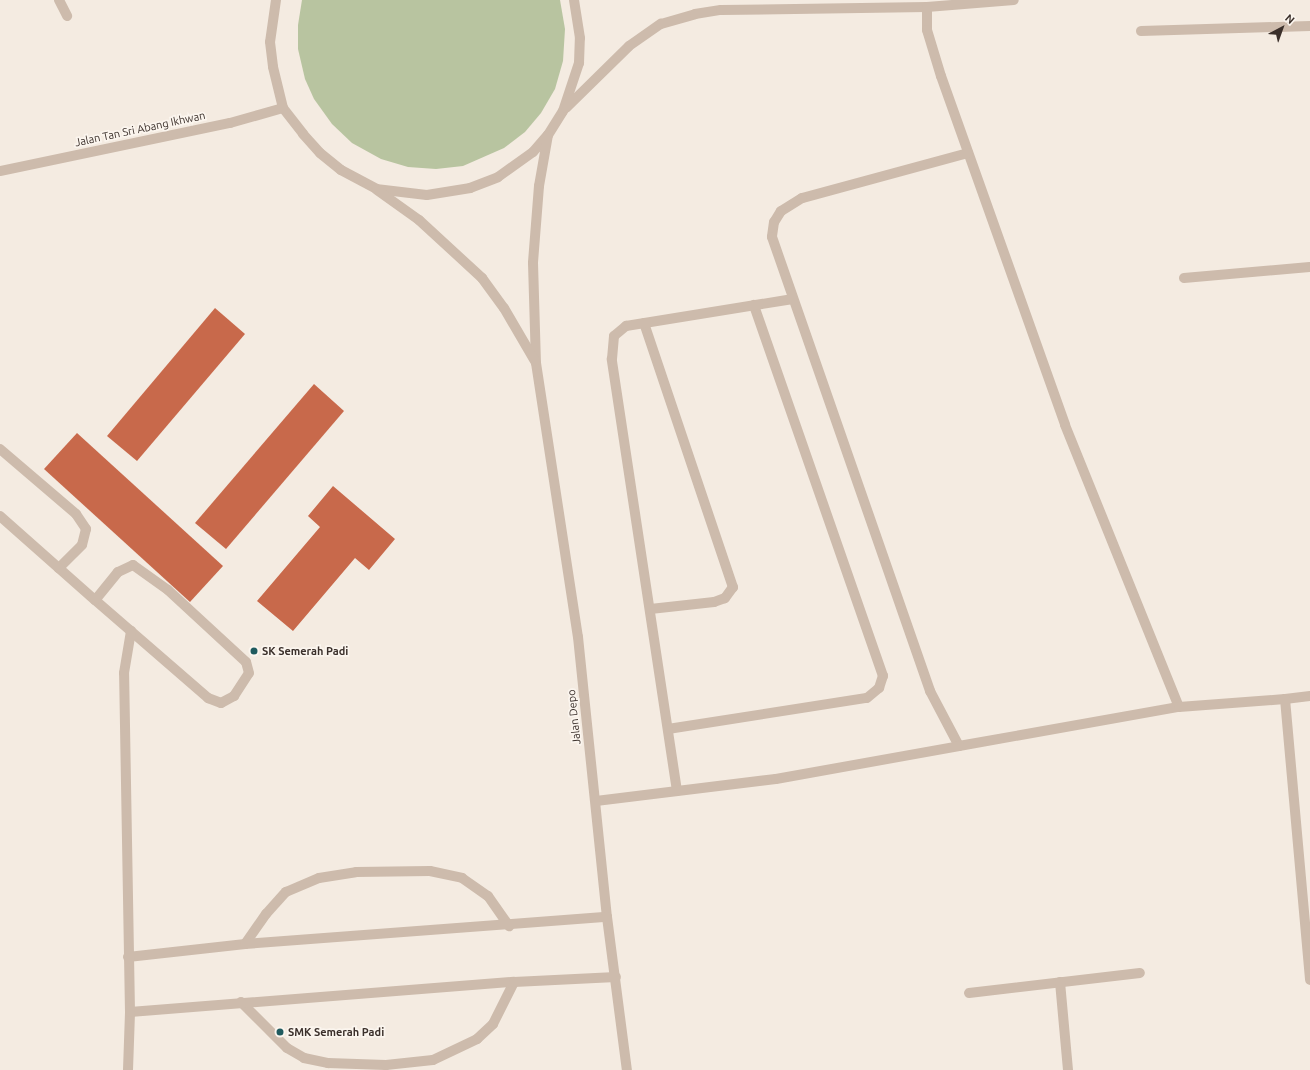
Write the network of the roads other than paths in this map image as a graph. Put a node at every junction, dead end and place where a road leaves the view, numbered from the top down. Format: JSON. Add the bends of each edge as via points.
{"nodes":[{"id":1,"x":59,"y":0,"type":"edge"},
{"id":2,"x":276,"y":0,"type":"edge"},
{"id":3,"x":574,"y":0,"type":"edge"},
{"id":4,"x":1014,"y":0,"type":"edge"},
{"id":5,"x":927,"y":7,"type":"junction"},
{"id":6,"x":67,"y":16,"type":"dead end"},
{"id":7,"x":1310,"y":26,"type":"edge"},
{"id":8,"x":1141,"y":31,"type":"dead end"},
{"id":9,"x":283,"y":108,"type":"junction"},
{"id":10,"x":563,"y":111,"type":"junction"},
{"id":11,"x":548,"y":135,"type":"junction"},
{"id":12,"x":968,"y":153,"type":"junction"},
{"id":13,"x":0,"y":171,"type":"edge"},
{"id":14,"x":376,"y":189,"type":"junction"},
{"id":15,"x":1310,"y":267,"type":"edge"},
{"id":16,"x":1184,"y":278,"type":"dead end"},
{"id":17,"x":793,"y":299,"type":"junction"},
{"id":18,"x":754,"y":305,"type":"junction"},
{"id":19,"x":644,"y":323,"type":"junction"},
{"id":20,"x":536,"y":363,"type":"junction"},
{"id":21,"x":0,"y":449,"type":"edge"},
{"id":22,"x":0,"y":516,"type":"edge"},
{"id":23,"x":60,"y":568,"type":"junction"},
{"id":24,"x":95,"y":600,"type":"junction"},
{"id":25,"x":650,"y":609,"type":"junction"},
{"id":26,"x":131,"y":631,"type":"junction"},
{"id":27,"x":1310,"y":696,"type":"edge"},
{"id":28,"x":1285,"y":699,"type":"junction"},
{"id":29,"x":1179,"y":707,"type":"junction"},
{"id":30,"x":668,"y":729,"type":"junction"},
{"id":31,"x":959,"y":746,"type":"junction"},
{"id":32,"x":677,"y":791,"type":"junction"},
{"id":33,"x":596,"y":801,"type":"junction"},
{"id":34,"x":607,"y":917,"type":"junction"},
{"id":35,"x":509,"y":926,"type":"junction"},
{"id":36,"x":245,"y":944,"type":"junction"},
{"id":37,"x":1309,"y":946,"type":"edge"},
{"id":38,"x":128,"y":957,"type":"junction"},
{"id":39,"x":1140,"y":973,"type":"dead end"},
{"id":40,"x":616,"y":977,"type":"junction"},
{"id":41,"x":1310,"y":980,"type":"edge"},
{"id":42,"x":514,"y":982,"type":"junction"},
{"id":43,"x":1060,"y":982,"type":"junction"},
{"id":44,"x":969,"y":992,"type":"dead end"},
{"id":45,"x":241,"y":1002,"type":"junction"},
{"id":46,"x":130,"y":1012,"type":"junction"},
{"id":47,"x":128,"y":1070,"type":"edge"},
{"id":48,"x":627,"y":1070,"type":"edge"},
{"id":49,"x":1068,"y":1070,"type":"edge"}],
"edges":[{"from":1,"to":6,"type":"street"},
{"from":2,"to":9,"type":"street","via":[[270,42]]},
{"from":3,"to":10,"type":"street","via":[[580,38],[578,63],[573,87]]},
{"from":4,"to":5,"type":"street"},
{"from":5,"to":10,"type":"street","via":[[721,10],[662,24],[629,46]]},
{"from":5,"to":12,"type":"street","via":[[927,30]]},
{"from":7,"to":8,"type":"street"},
{"from":9,"to":13,"type":"street","name":"Jalan Tan Sri Abang Ikhwan","via":[[230,123]]},
{"from":9,"to":14,"type":"street","via":[[320,153],[341,170]]},
{"from":10,"to":11,"type":"street"},
{"from":11,"to":14,"type":"street","via":[[516,166],[498,177],[470,188],[427,195]]},
{"from":11,"to":20,"type":"street","via":[[539,186],[533,263]]},
{"from":12,"to":17,"type":"street","via":[[802,198],[781,210],[774,222],[772,238]]},
{"from":12,"to":29,"type":"street","via":[[1065,425]]},
{"from":14,"to":20,"type":"street","via":[[420,220],[482,278],[504,308]]},
{"from":15,"to":16,"type":"street"},
{"from":17,"to":18,"type":"street"},
{"from":17,"to":31,"type":"street","via":[[930,691]]},
{"from":18,"to":19,"type":"street"},
{"from":18,"to":30,"type":"street","via":[[883,676],[879,688],[867,698]]},
{"from":19,"to":25,"type":"street","via":[[626,326],[614,336],[612,359]]},
{"from":19,"to":25,"type":"street","via":[[732,587],[725,598],[714,602]]},
{"from":20,"to":33,"type":"street","name":"Jalan Depo","via":[[578,637]]},
{"from":21,"to":23,"type":"street","via":[[76,514],[86,529],[82,544]]},
{"from":22,"to":23,"type":"street"},
{"from":23,"to":24,"type":"street"},
{"from":24,"to":26,"type":"street"},
{"from":24,"to":26,"type":"street","via":[[118,572],[132,564],[168,590],[229,646],[246,662],[249,673],[234,696],[220,703],[208,698]]},
{"from":25,"to":30,"type":"street"},
{"from":26,"to":38,"type":"street","via":[[124,673]]},
{"from":27,"to":28,"type":"street"},
{"from":28,"to":29,"type":"street"},
{"from":28,"to":37,"type":"street"},
{"from":29,"to":31,"type":"street"},
{"from":30,"to":32,"type":"street"},
{"from":31,"to":32,"type":"street","via":[[850,768]]},
{"from":32,"to":33,"type":"street"},
{"from":33,"to":34,"type":"street","name":"Jalan Depo"},
{"from":34,"to":35,"type":"street"},
{"from":34,"to":40,"type":"street","name":"Jalan Depo"},
{"from":35,"to":36,"type":"street"},
{"from":35,"to":36,"type":"street","via":[[488,896],[462,878],[430,871],[356,872],[319,878],[286,892],[266,914]]},
{"from":36,"to":38,"type":"street"},
{"from":37,"to":41,"type":"street"},
{"from":38,"to":46,"type":"street"},
{"from":39,"to":43,"type":"street"},
{"from":40,"to":42,"type":"street"},
{"from":40,"to":48,"type":"street","name":"Jalan Depo"},
{"from":42,"to":45,"type":"street"},
{"from":42,"to":45,"type":"street","via":[[493,1024],[477,1039],[433,1060],[386,1065],[328,1063],[304,1058],[286,1048]]},
{"from":43,"to":44,"type":"street"},
{"from":43,"to":49,"type":"street"},
{"from":45,"to":46,"type":"street"},
{"from":46,"to":47,"type":"street"}]}
